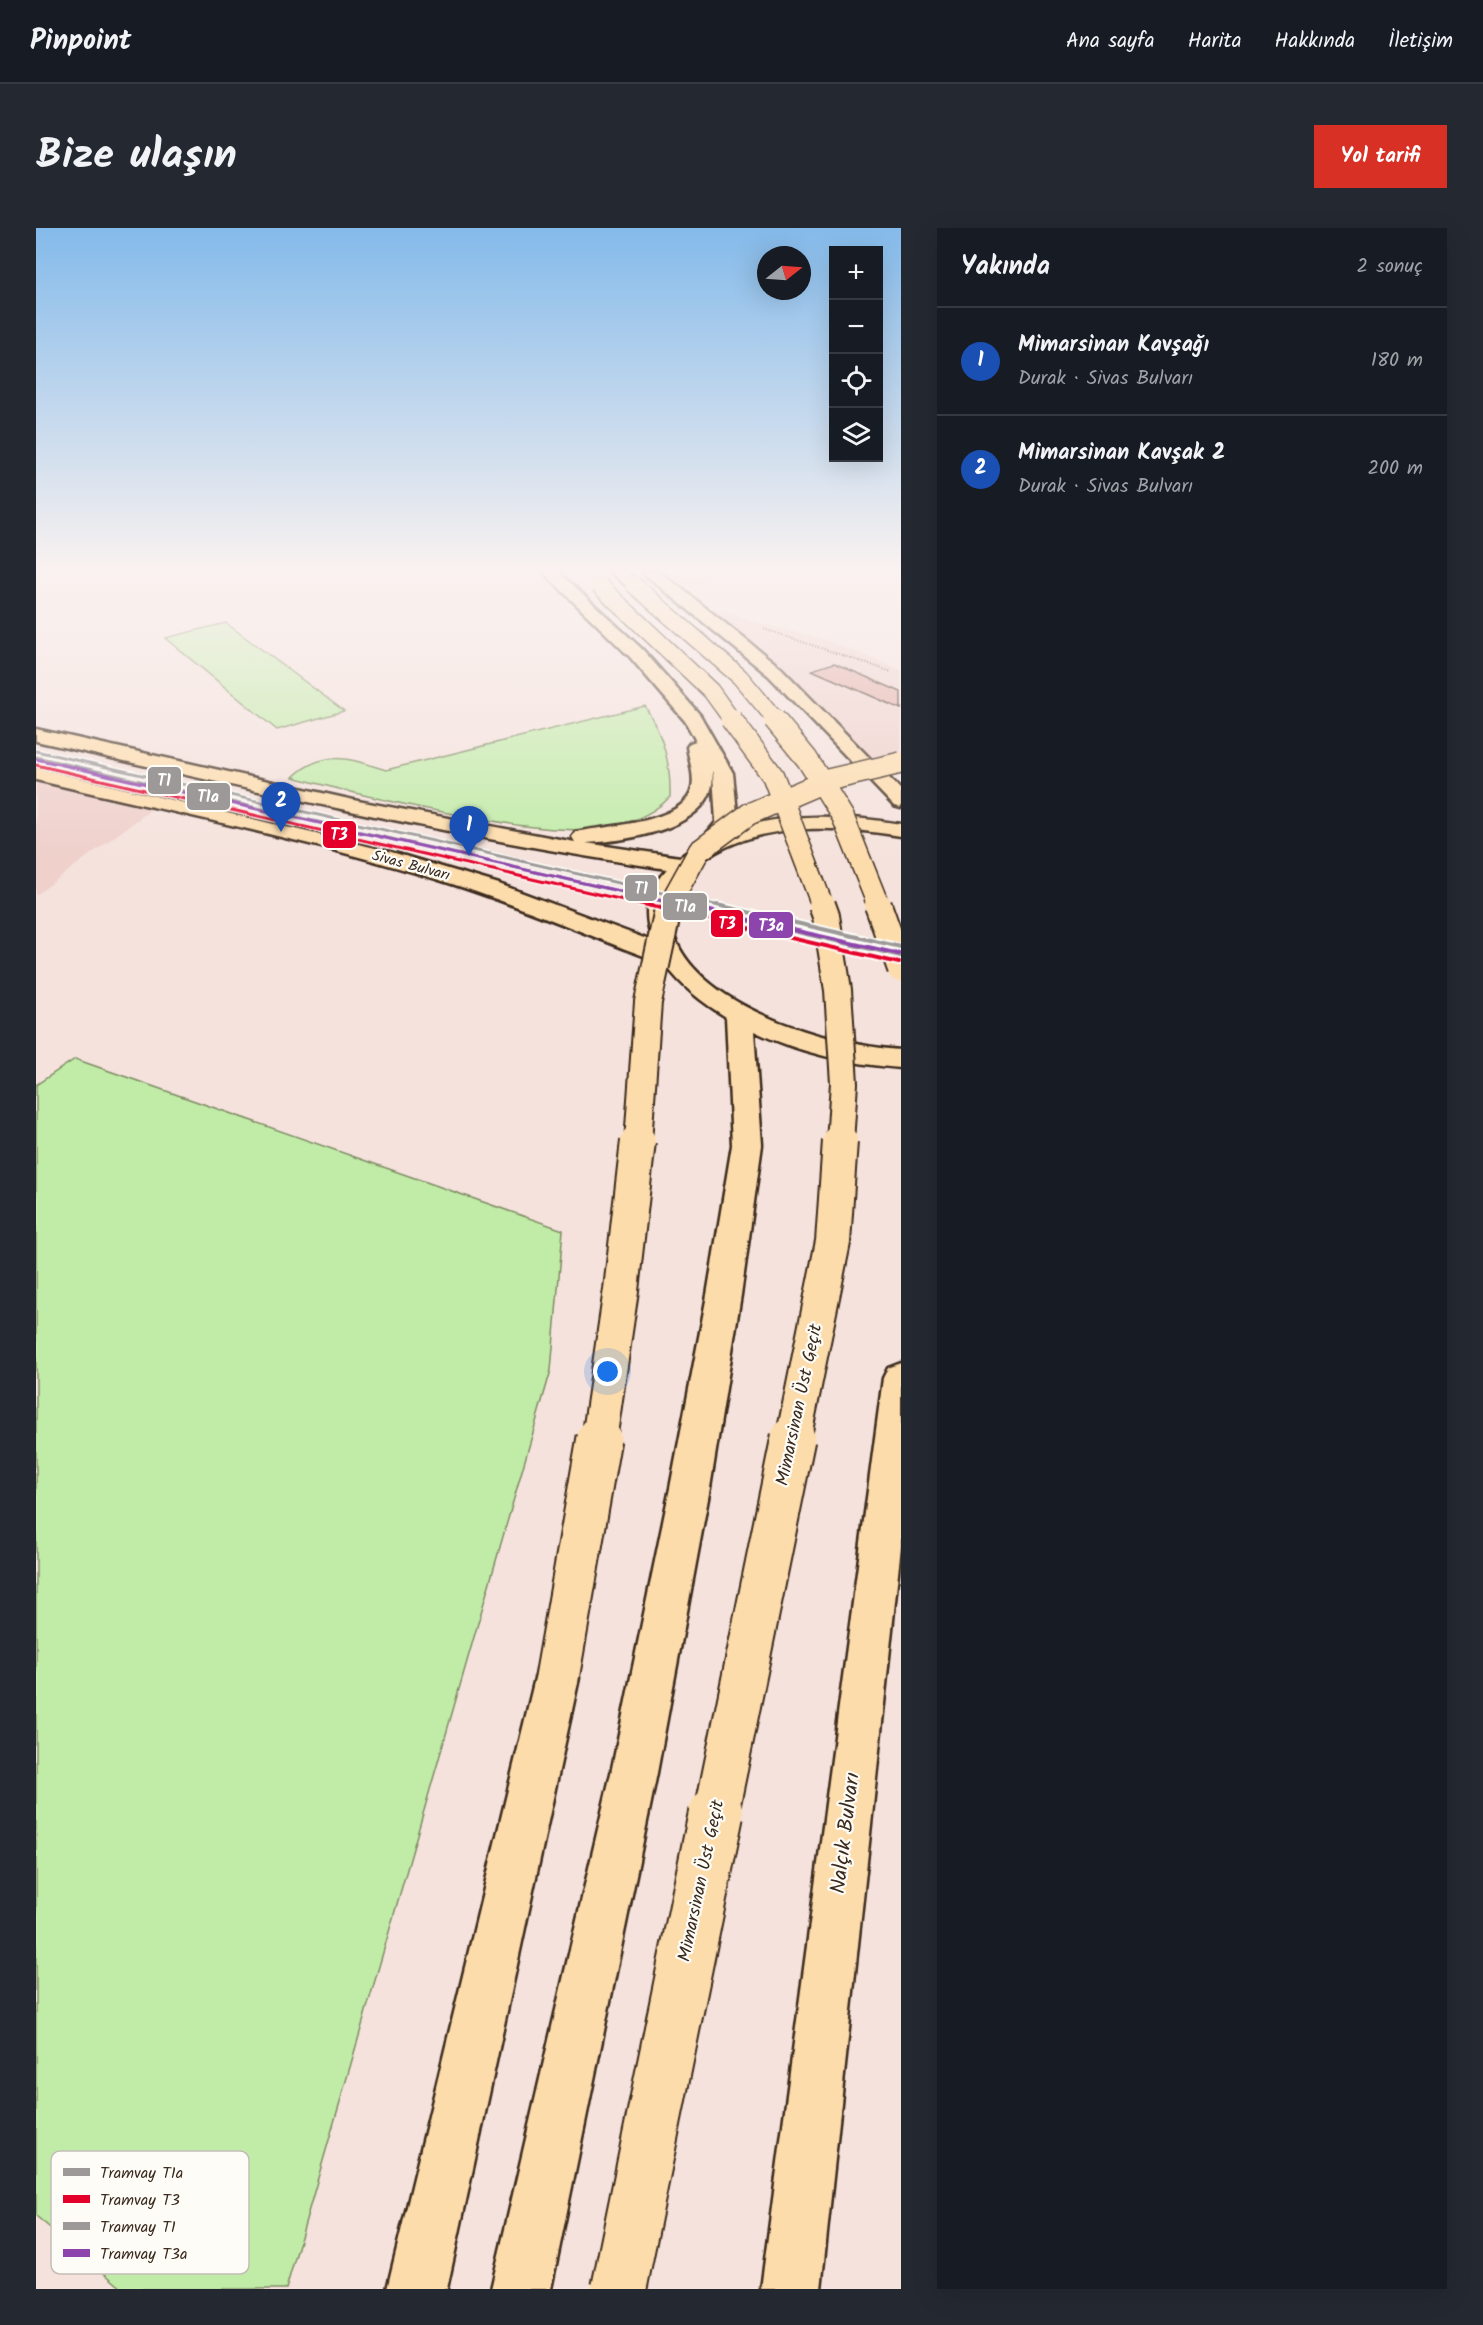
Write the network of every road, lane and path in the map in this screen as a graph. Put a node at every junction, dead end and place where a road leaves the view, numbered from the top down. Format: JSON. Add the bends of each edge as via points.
{"nodes":[{"id":1,"x":649,"y":668,"type":"edge"},
{"id":2,"x":692,"y":668,"type":"edge"},
{"id":3,"x":729,"y":668,"type":"edge"},
{"id":4,"x":770,"y":668,"type":"edge"},
{"id":5,"x":881,"y":668,"type":"edge"},
{"id":6,"x":892,"y":672,"type":"dead end"},
{"id":7,"x":693,"y":719,"type":"junction"},
{"id":8,"x":36,"y":735,"type":"edge"},
{"id":9,"x":901,"y":763,"type":"edge"},
{"id":10,"x":36,"y":774,"type":"edge"},
{"id":11,"x":901,"y":802,"type":"edge"},
{"id":12,"x":901,"y":830,"type":"edge"},
{"id":13,"x":497,"y":836,"type":"junction"},
{"id":14,"x":706,"y":848,"type":"junction"},
{"id":15,"x":682,"y":864,"type":"junction"},
{"id":16,"x":673,"y":958,"type":"junction"},
{"id":17,"x":901,"y":969,"type":"edge"},
{"id":18,"x":739,"y":1014,"type":"junction"},
{"id":19,"x":901,"y":1059,"type":"edge"},
{"id":20,"x":901,"y":1378,"type":"edge"},
{"id":21,"x":417,"y":2289,"type":"edge"},
{"id":22,"x":520,"y":2289,"type":"edge"},
{"id":23,"x":619,"y":2289,"type":"edge"},
{"id":24,"x":791,"y":2289,"type":"edge"}],
"edges":[{"from":1,"to":7,"type":"highway"},
{"from":2,"to":23,"type":"highway","name":"Mimarsinan Üst Geçit","bridge":true,"via":[[773,776],[825,916],[838,990],[844,1083],[833,1242]]},
{"from":3,"to":17,"type":"highway","bridge":true,"via":[[807,759],[843,817]]},
{"from":4,"to":11,"type":"highway"},
{"from":5,"to":6,"type":"path"},
{"from":7,"to":13,"type":"highway","via":[[703,784],[696,800],[683,810],[639,830],[613,835]]},
{"from":7,"to":14,"type":"highway","via":[[723,773],[727,823]]},
{"from":8,"to":13,"type":"highway"},
{"from":9,"to":21,"type":"highway","bridge":true,"via":[[828,780],[749,814],[699,851],[666,910],[648,1002],[621,1290],[596,1460],[557,1678]]},
{"from":10,"to":16,"type":"highway","name":"Sivas Bulvarı","via":[[428,869],[547,909]]},
{"from":12,"to":14,"type":"highway","via":[[810,823],[753,831]]},
{"from":13,"to":15,"type":"highway"},
{"from":14,"to":15,"type":"highway"},
{"from":15,"to":16,"type":"highway","via":[[666,883],[658,905],[663,939]]},
{"from":16,"to":18,"type":"highway","via":[[689,978]]},
{"from":18,"to":19,"type":"highway","via":[[792,1038],[854,1054]]},
{"from":18,"to":22,"type":"highway","via":[[747,1145],[722,1306],[632,1785]]},
{"from":20,"to":24,"type":"highway","name":"Nalçık Bulvarı"}]}
